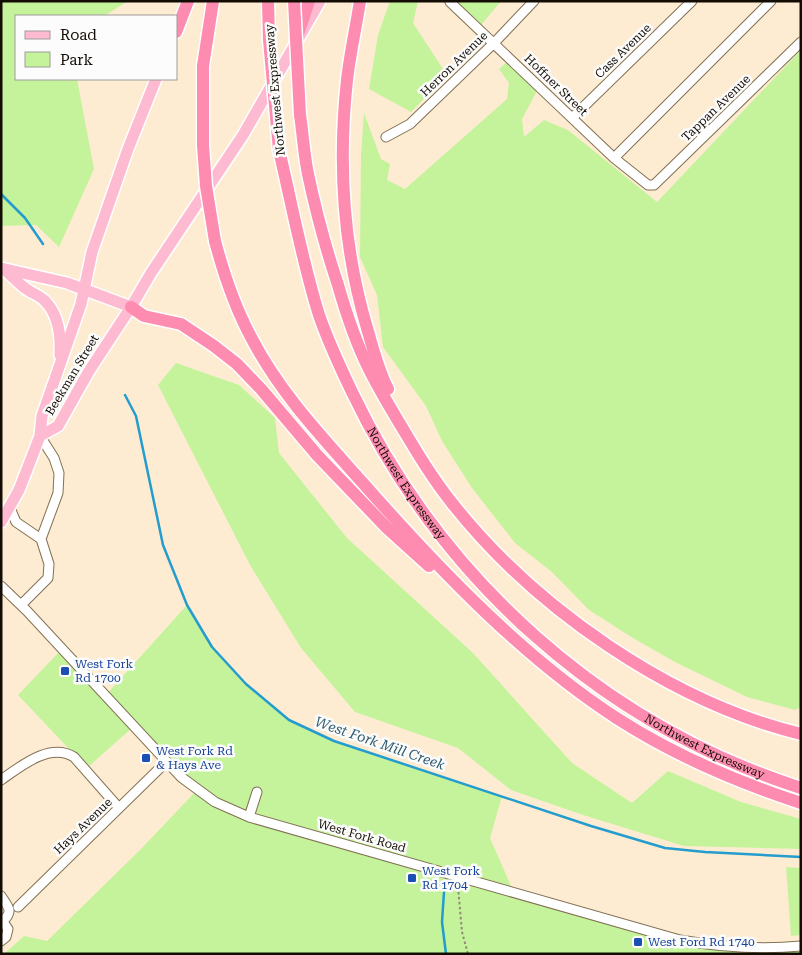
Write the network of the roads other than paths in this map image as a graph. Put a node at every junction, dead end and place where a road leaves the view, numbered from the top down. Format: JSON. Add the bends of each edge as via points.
{"nodes":[{"id":1,"x":188,"y":1,"type":"edge"},
{"id":2,"x":194,"y":1,"type":"edge"},
{"id":3,"x":214,"y":1,"type":"edge"},
{"id":4,"x":268,"y":1,"type":"edge"},
{"id":5,"x":294,"y":1,"type":"edge"},
{"id":6,"x":310,"y":1,"type":"edge"},
{"id":7,"x":320,"y":1,"type":"edge"},
{"id":8,"x":534,"y":1,"type":"edge"},
{"id":9,"x":692,"y":1,"type":"edge"},
{"id":10,"x":771,"y":1,"type":"edge"},
{"id":11,"x":360,"y":2,"type":"edge"},
{"id":12,"x":450,"y":2,"type":"edge"},
{"id":13,"x":178,"y":27,"type":"edge"},
{"id":14,"x":178,"y":29,"type":"edge"},
{"id":15,"x":801,"y":42,"type":"edge"},
{"id":16,"x":494,"y":43,"type":"junction"},
{"id":17,"x":293,"y":50,"type":"junction"},
{"id":18,"x":156,"y":80,"type":"edge"},
{"id":19,"x":572,"y":118,"type":"junction"},
{"id":20,"x":386,"y":137,"type":"dead end"},
{"id":21,"x":614,"y":158,"type":"junction"},
{"id":22,"x":646,"y":184,"type":"joint"},
{"id":23,"x":3,"y":268,"type":"edge"},
{"id":24,"x":85,"y":289,"type":"junction"},
{"id":25,"x":131,"y":307,"type":"junction"},
{"id":26,"x":59,"y":370,"type":"junction"},
{"id":27,"x":40,"y":436,"type":"junction"},
{"id":28,"x":421,"y":459,"type":"junction"},
{"id":29,"x":5,"y":511,"type":"edge"},
{"id":30,"x":1,"y":522,"type":"edge"},
{"id":31,"x":41,"y":539,"type":"junction"},
{"id":32,"x":1,"y":586,"type":"edge"},
{"id":33,"x":469,"y":596,"type":"junction"},
{"id":34,"x":21,"y":605,"type":"junction"},
{"id":35,"x":801,"y":734,"type":"edge"},
{"id":36,"x":166,"y":762,"type":"junction"},
{"id":37,"x":1,"y":780,"type":"edge"},
{"id":38,"x":801,"y":788,"type":"edge"},
{"id":39,"x":257,"y":792,"type":"dead end"},
{"id":40,"x":801,"y":803,"type":"edge"},
{"id":41,"x":119,"y":808,"type":"junction"},
{"id":42,"x":249,"y":817,"type":"junction"},
{"id":43,"x":1,"y":896,"type":"edge"},
{"id":44,"x":18,"y":907,"type":"dead end"},
{"id":45,"x":2,"y":920,"type":"edge"},
{"id":46,"x":1,"y":941,"type":"edge"},
{"id":47,"x":801,"y":946,"type":"edge"}],
"edges":[{"from":1,"to":13,"type":"highway"},
{"from":2,"to":14,"type":"main road"},
{"from":3,"to":33,"type":"highway","bridge":true,"via":[[203,66],[203,146],[215,241],[236,306],[252,340],[302,414]]},
{"from":4,"to":38,"type":"highway","name":"Northwest Expressway","bridge":true,"via":[[279,150],[302,255],[320,317],[346,380],[385,457],[410,496],[480,584],[572,668],[658,726]]},
{"from":5,"to":28,"type":"highway","name":"Northwest Expressway","bridge":true,"via":[[300,115],[308,173],[327,250],[347,316],[368,368]]},
{"from":6,"to":17,"type":"highway"},
{"from":7,"to":17,"type":"main road","name":"Beekman Street"},
{"from":8,"to":16,"type":"street","name":"Herron Avenue"},
{"from":9,"to":19,"type":"street","name":"Cass Avenue"},
{"from":10,"to":21,"type":"street"},
{"from":11,"to":28,"type":"highway","via":[[344,116],[344,215],[356,292],[377,362]]},
{"from":12,"to":16,"type":"street","name":"Hoffner Street"},
{"from":15,"to":22,"type":"street","name":"Tappan Avenue","via":[[654,185]]},
{"from":16,"to":19,"type":"street","name":"Hoffner Street"},
{"from":16,"to":20,"type":"street","name":"Herron Avenue","via":[[410,124]]},
{"from":17,"to":25,"type":"main road","name":"Beekman Street","via":[[243,135]]},
{"from":18,"to":24,"type":"main road","name":"Beekman Street","via":[[92,252]]},
{"from":19,"to":21,"type":"street","name":"Hoffner Street"},
{"from":21,"to":22,"type":"street","name":"Hoffner Street"},
{"from":23,"to":24,"type":"main road"},
{"from":23,"to":26,"type":"main road","via":[[25,289],[45,301],[54,314],[60,331]]},
{"from":24,"to":25,"type":"main road"},
{"from":24,"to":26,"type":"main road","name":"Beekman Street"},
{"from":25,"to":27,"type":"main road","name":"Beekman Street","via":[[58,426]]},
{"from":25,"to":33,"type":"highway","via":[[144,316],[181,324],[237,364],[387,528],[448,582]]},
{"from":26,"to":27,"type":"main road","name":"Beekman Street","via":[[42,416]]},
{"from":27,"to":29,"type":"main road","via":[[19,490]]},
{"from":27,"to":31,"type":"street","via":[[54,458],[58,473],[58,493]]},
{"from":28,"to":35,"type":"highway","name":"Northwest Expressway","via":[[451,502],[492,548],[534,589],[575,622],[614,649],[701,698]]},
{"from":29,"to":30,"type":"main road"},
{"from":29,"to":31,"type":"street"},
{"from":31,"to":34,"type":"street","via":[[49,564],[48,578]]},
{"from":32,"to":34,"type":"street","name":"West Fork Road"},
{"from":33,"to":40,"type":"highway","via":[[560,679],[617,718],[672,750],[726,775]]},
{"from":34,"to":36,"type":"street","name":"West Fork Road"},
{"from":36,"to":41,"type":"street","name":"Hays Avenue"},
{"from":36,"to":42,"type":"street","name":"West Fork Road","via":[[197,790]]},
{"from":37,"to":41,"type":"street","via":[[35,759],[60,751],[74,758]]},
{"from":39,"to":42,"type":"street"},
{"from":41,"to":44,"type":"street","name":"Hays Avenue"},
{"from":42,"to":47,"type":"street","name":"West Fork Road","via":[[680,940],[739,948]]},
{"from":43,"to":45,"type":"street","via":[[10,912],[10,916]]},
{"from":45,"to":46,"type":"street","via":[[8,932]]}]}
